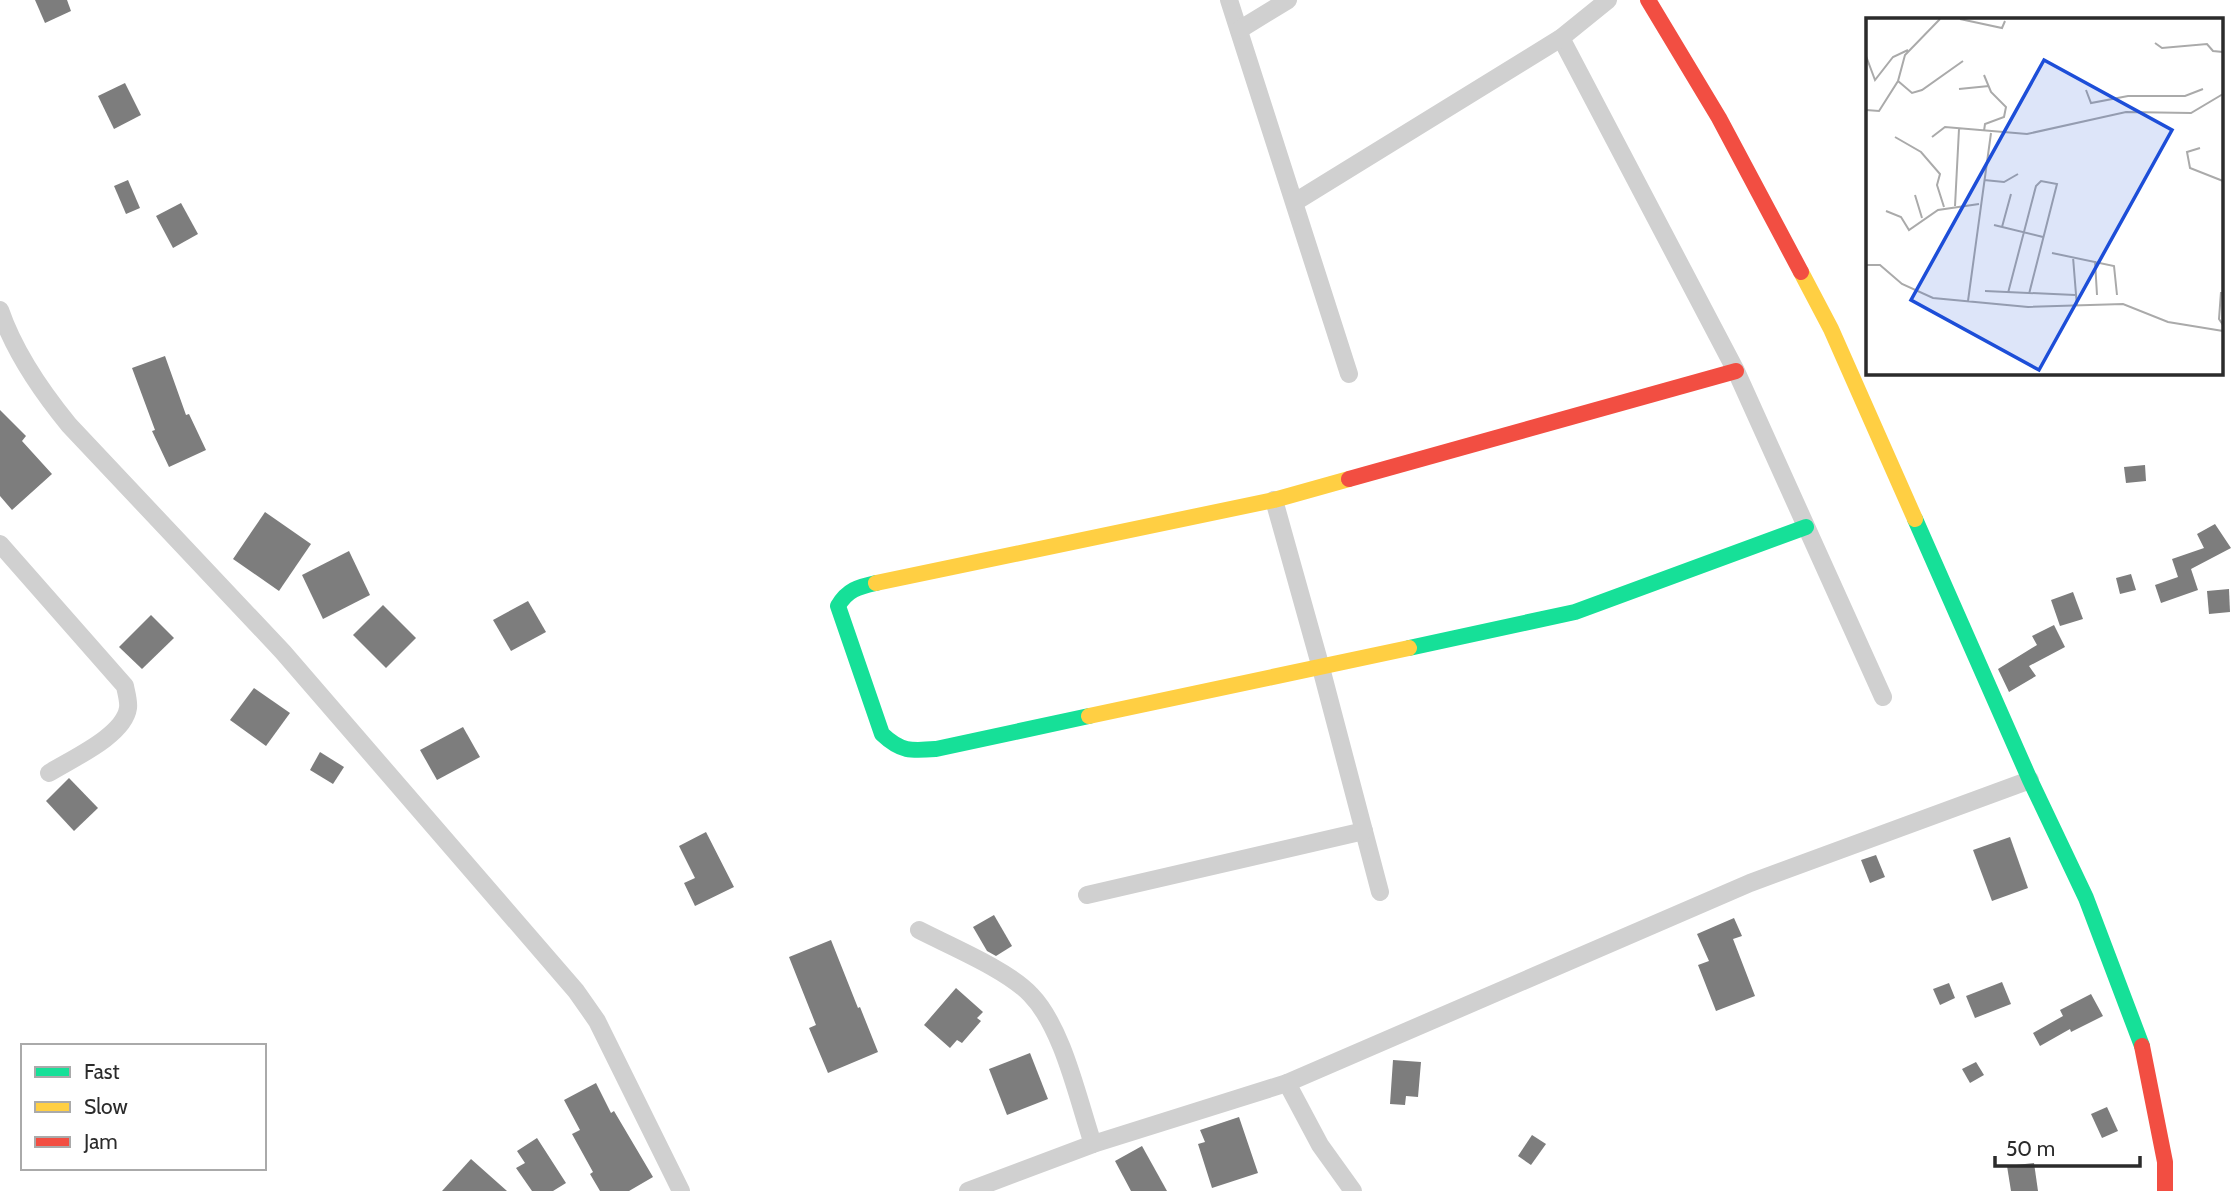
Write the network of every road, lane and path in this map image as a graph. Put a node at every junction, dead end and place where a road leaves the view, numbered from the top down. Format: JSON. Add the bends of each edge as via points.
{"nodes":[{"id":1,"x":1229,"y":0,"type":"edge"},
{"id":2,"x":1288,"y":0,"type":"edge"},
{"id":3,"x":1608,"y":0,"type":"edge"},
{"id":4,"x":1647,"y":0,"type":"edge"},
{"id":5,"x":1239,"y":30,"type":"junction"},
{"id":6,"x":1561,"y":37,"type":"junction"},
{"id":7,"x":1295,"y":202,"type":"junction"},
{"id":8,"x":0,"y":310,"type":"edge"},
{"id":9,"x":1736,"y":371,"type":"junction"},
{"id":10,"x":1349,"y":374,"type":"dead end"},
{"id":11,"x":1274,"y":500,"type":"junction"},
{"id":12,"x":1806,"y":527,"type":"junction"},
{"id":13,"x":0,"y":544,"type":"edge"},
{"id":14,"x":1321,"y":668,"type":"junction"},
{"id":15,"x":1883,"y":697,"type":"dead end"},
{"id":16,"x":49,"y":773,"type":"dead end"},
{"id":17,"x":2030,"y":780,"type":"junction"},
{"id":18,"x":1364,"y":831,"type":"junction"},
{"id":19,"x":1380,"y":892,"type":"dead end"},
{"id":20,"x":1087,"y":895,"type":"dead end"},
{"id":21,"x":919,"y":930,"type":"dead end"},
{"id":22,"x":1287,"y":1083,"type":"junction"},
{"id":23,"x":1093,"y":1144,"type":"junction"},
{"id":24,"x":681,"y":1191,"type":"edge"},
{"id":25,"x":968,"y":1191,"type":"edge"},
{"id":26,"x":1353,"y":1191,"type":"edge"},
{"id":27,"x":2165,"y":1191,"type":"edge"}],
"edges":[{"from":1,"to":5,"type":"street"},
{"from":2,"to":5,"type":"street"},
{"from":3,"to":6,"type":"street"},
{"from":4,"to":17,"type":"street","via":[[1720,118],[1831,329]]},
{"from":5,"to":7,"type":"street"},
{"from":6,"to":7,"type":"street"},
{"from":6,"to":9,"type":"street"},
{"from":7,"to":10,"type":"street"},
{"from":8,"to":24,"type":"street","via":[[46,397],[69,425],[283,652],[576,991],[597,1021]]},
{"from":9,"to":11,"type":"street"},
{"from":9,"to":12,"type":"street"},
{"from":11,"to":14,"type":"street"},
{"from":11,"to":14,"type":"street","via":[[862,586],[844,594],[838,606],[882,734],[906,751],[936,749]]},
{"from":12,"to":14,"type":"street","via":[[1575,612]]},
{"from":12,"to":15,"type":"street"},
{"from":13,"to":16,"type":"street","via":[[125,686],[128,707],[122,723]]},
{"from":14,"to":18,"type":"street"},
{"from":17,"to":22,"type":"street","via":[[1750,883]]},
{"from":17,"to":27,"type":"street","via":[[2086,898],[2142,1046],[2165,1162]]},
{"from":18,"to":19,"type":"street"},
{"from":18,"to":20,"type":"street"},
{"from":21,"to":23,"type":"street","via":[[1013,979],[1031,994],[1058,1035]]},
{"from":22,"to":23,"type":"street"},
{"from":22,"to":26,"type":"street","via":[[1320,1144]]},
{"from":23,"to":25,"type":"street"}]}
